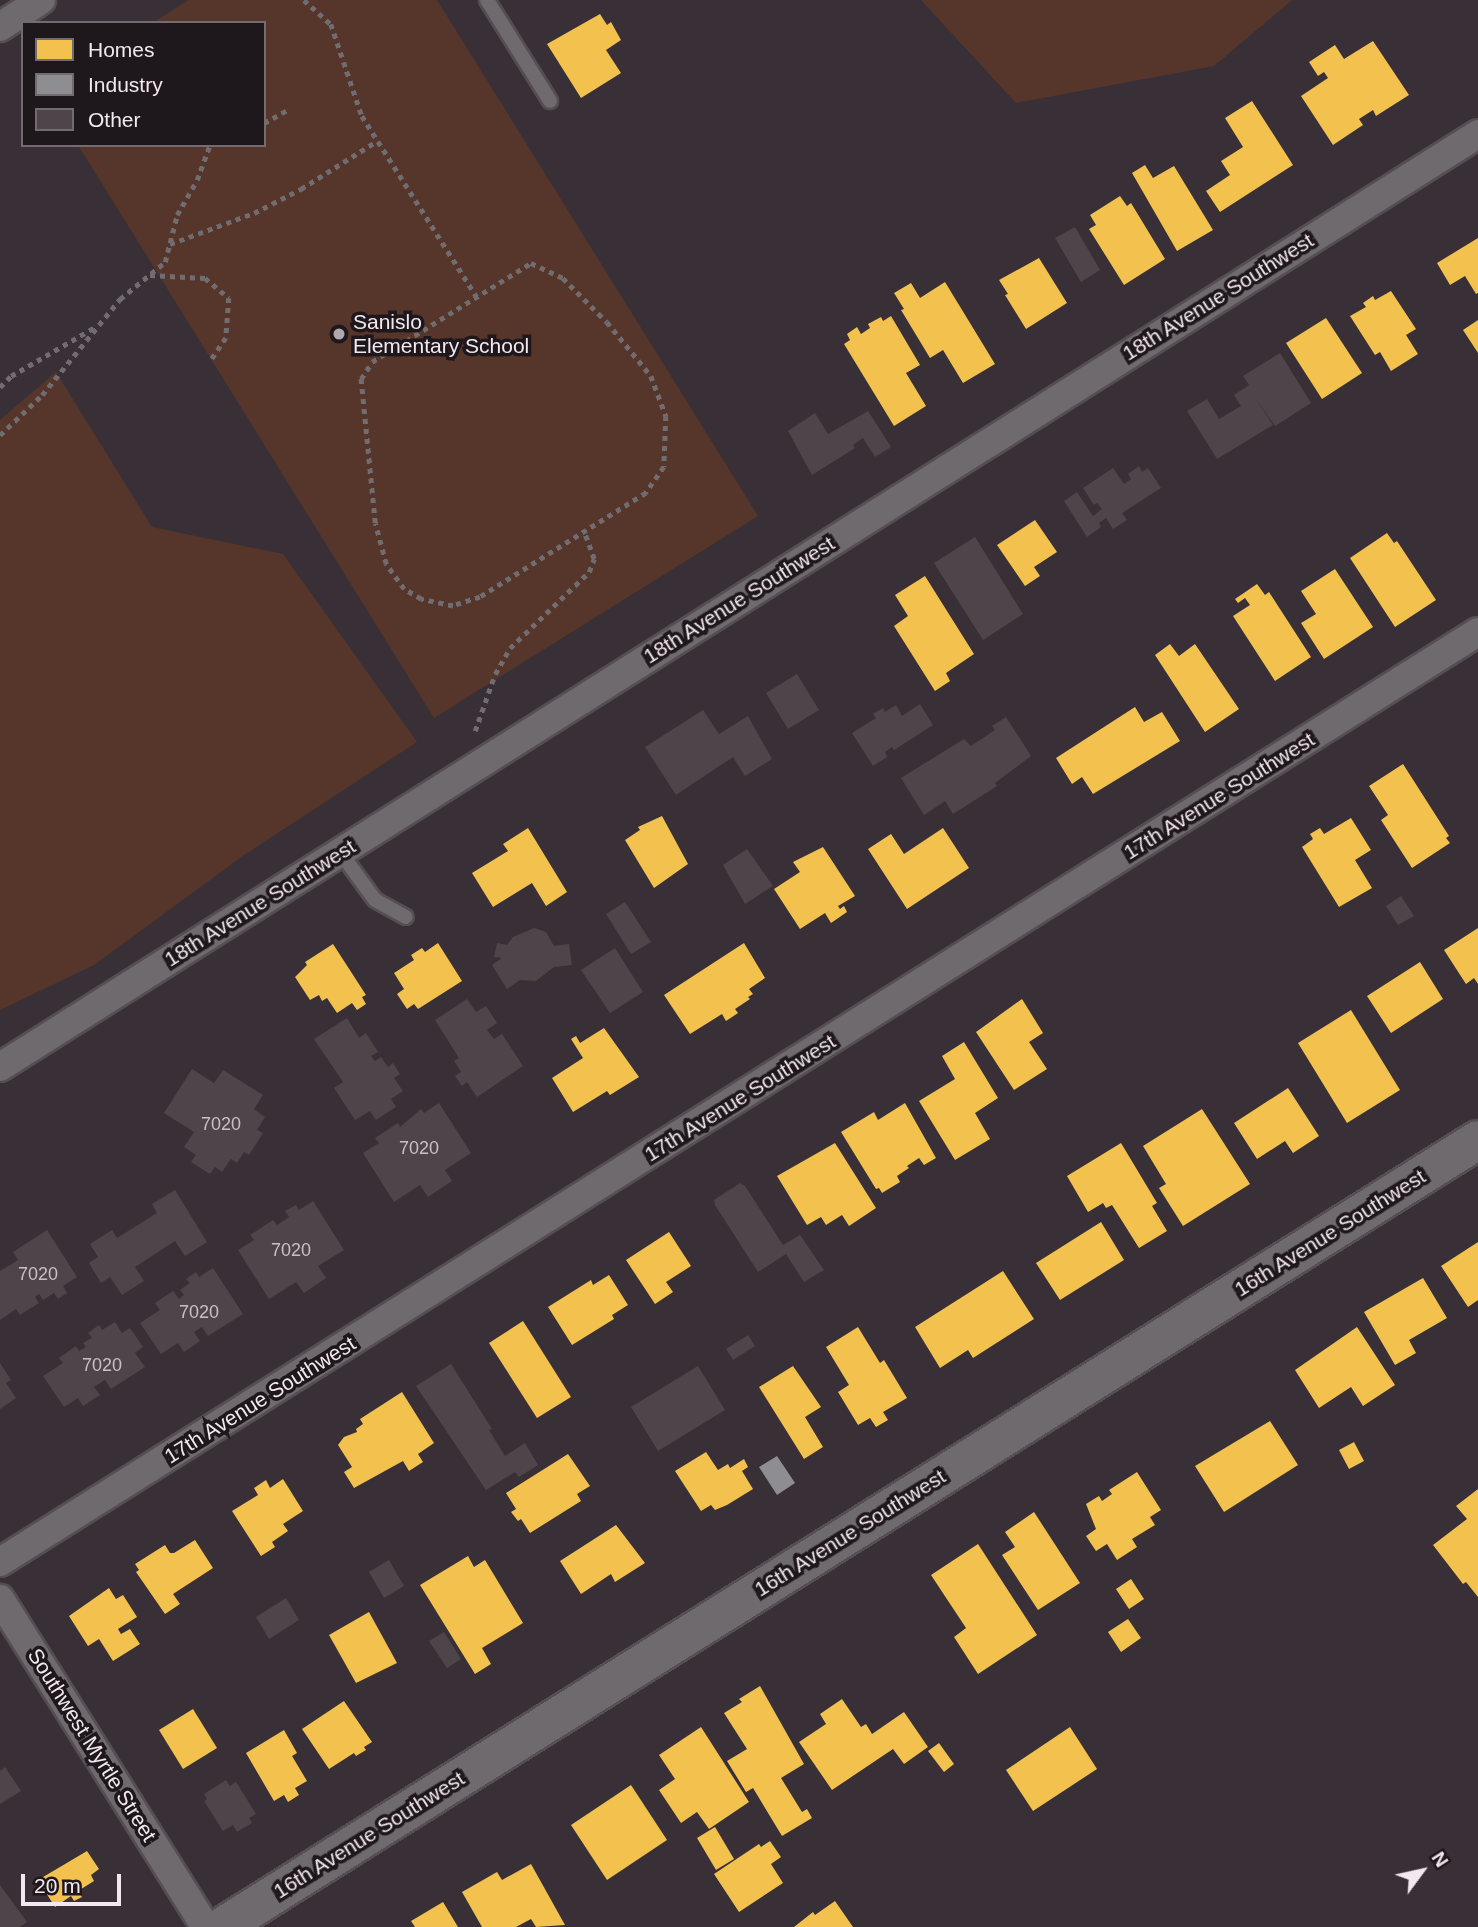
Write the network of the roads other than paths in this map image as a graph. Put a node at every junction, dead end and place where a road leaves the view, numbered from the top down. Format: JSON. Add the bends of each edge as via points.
{"nodes":[{"id":1,"x":41,"y":0,"type":"edge"},
{"id":2,"x":487,"y":0,"type":"edge"},
{"id":3,"x":0,"y":27,"type":"edge"},
{"id":4,"x":550,"y":101,"type":"dead end"},
{"id":5,"x":1478,"y":134,"type":"edge"},
{"id":6,"x":1478,"y":632,"type":"edge"},
{"id":7,"x":340,"y":852,"type":"junction"},
{"id":8,"x":406,"y":918,"type":"dead end"},
{"id":9,"x":0,"y":1066,"type":"edge"},
{"id":10,"x":1478,"y":1140,"type":"edge"},
{"id":11,"x":0,"y":1562,"type":"edge"},
{"id":12,"x":0,"y":1599,"type":"edge"},
{"id":13,"x":206,"y":1927,"type":"edge"},
{"id":14,"x":222,"y":1927,"type":"edge"}],
"edges":[{"from":1,"to":3,"type":"street"},
{"from":2,"to":4,"type":"lane"},
{"from":5,"to":7,"type":"street","name":"18th Avenue Southwest"},
{"from":6,"to":11,"type":"street","name":"17th Avenue Southwest"},
{"from":7,"to":8,"type":"lane","via":[[375,900]]},
{"from":7,"to":9,"type":"street","name":"18th Avenue Southwest"},
{"from":10,"to":14,"type":"street","name":"16th Avenue Southwest"},
{"from":12,"to":13,"type":"street","name":"Southwest Myrtle Street"}]}
